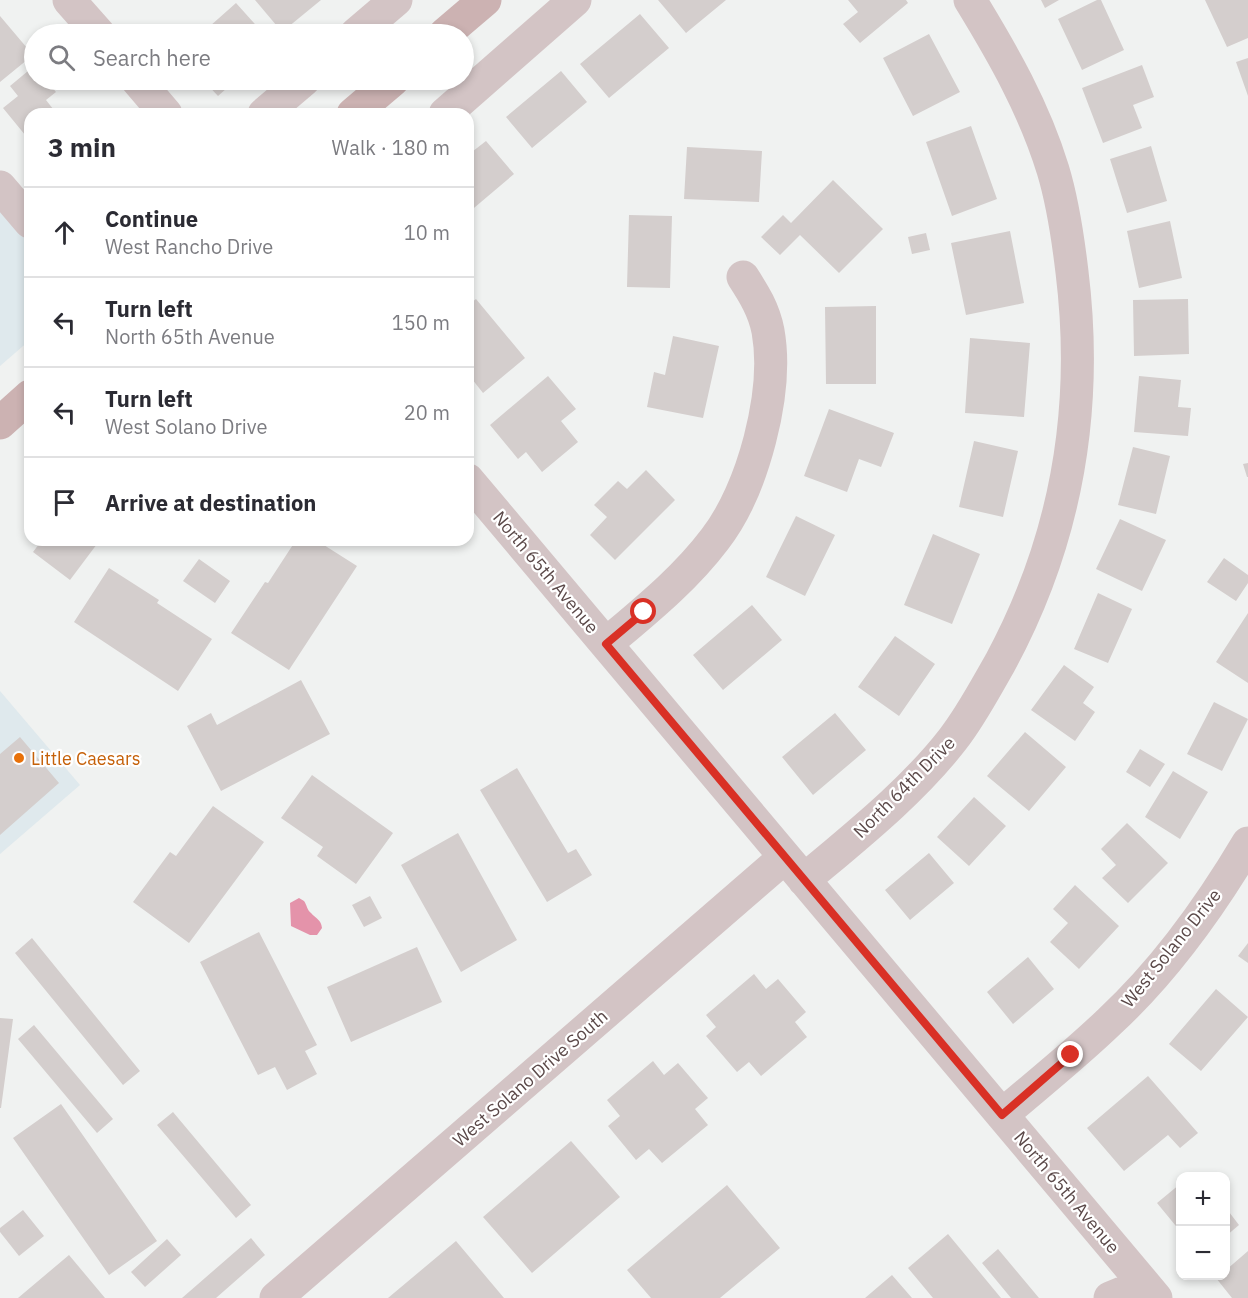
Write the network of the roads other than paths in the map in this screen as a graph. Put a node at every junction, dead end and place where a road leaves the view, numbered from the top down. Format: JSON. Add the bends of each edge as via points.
{"nodes":[{"id":1,"x":69,"y":0,"type":"edge"},
{"id":2,"x":396,"y":0,"type":"edge"},
{"id":3,"x":485,"y":0,"type":"edge"},
{"id":4,"x":575,"y":0,"type":"edge"},
{"id":5,"x":969,"y":0,"type":"edge"},
{"id":6,"x":90,"y":24,"type":"edge"},
{"id":7,"x":368,"y":24,"type":"edge"},
{"id":8,"x":457,"y":24,"type":"edge"},
{"id":9,"x":474,"y":89,"type":"edge"},
{"id":10,"x":146,"y":90,"type":"edge"},
{"id":11,"x":292,"y":90,"type":"edge"},
{"id":12,"x":381,"y":90,"type":"edge"},
{"id":13,"x":472,"y":90,"type":"edge"},
{"id":14,"x":161,"y":108,"type":"edge"},
{"id":15,"x":271,"y":108,"type":"edge"},
{"id":16,"x":360,"y":108,"type":"edge"},
{"id":17,"x":452,"y":108,"type":"edge"},
{"id":18,"x":0,"y":187,"type":"edge"},
{"id":19,"x":24,"y":215,"type":"edge"},
{"id":20,"x":743,"y":277,"type":"dead end"},
{"id":21,"x":24,"y":401,"type":"edge"},
{"id":22,"x":0,"y":423,"type":"edge"},
{"id":23,"x":474,"y":487,"type":"edge"},
{"id":24,"x":606,"y":644,"type":"junction"},
{"id":25,"x":1248,"y":843,"type":"edge"},
{"id":26,"x":795,"y":869,"type":"junction"},
{"id":27,"x":1002,"y":1115,"type":"junction"},
{"id":28,"x":1145,"y":1293,"type":"edge"},
{"id":29,"x":276,"y":1298,"type":"edge"},
{"id":30,"x":1110,"y":1298,"type":"edge"}],
"edges":[{"from":1,"to":6,"type":"street"},
{"from":2,"to":7,"type":"street"},
{"from":3,"to":8,"type":"main road"},
{"from":4,"to":9,"type":"street"},
{"from":5,"to":26,"type":"street","name":"North 64th Drive","via":[[1032,111],[1053,171],[1068,235],[1077,308],[1078,379],[1072,447],[1060,513],[1016,632],[984,692],[952,739],[861,832]]},
{"from":10,"to":14,"type":"street"},
{"from":11,"to":15,"type":"street"},
{"from":12,"to":16,"type":"main road"},
{"from":13,"to":17,"type":"street"},
{"from":18,"to":19,"type":"street"},
{"from":20,"to":24,"type":"street","via":[[760,304],[768,331],[768,395],[759,448],[742,492],[716,537],[683,577]]},
{"from":21,"to":22,"type":"main road"},
{"from":23,"to":24,"type":"street","name":"North 65th Avenue"},
{"from":24,"to":26,"type":"street","name":"North 65th Avenue"},
{"from":25,"to":27,"type":"street","name":"West Solano Drive","via":[[1223,885],[1150,980],[1110,1021]]},
{"from":26,"to":27,"type":"street","name":"North 65th Avenue"},
{"from":26,"to":29,"type":"street","name":"West Solano Drive South"},
{"from":27,"to":28,"type":"street","name":"North 65th Avenue"},
{"from":28,"to":30,"type":"street"}]}
